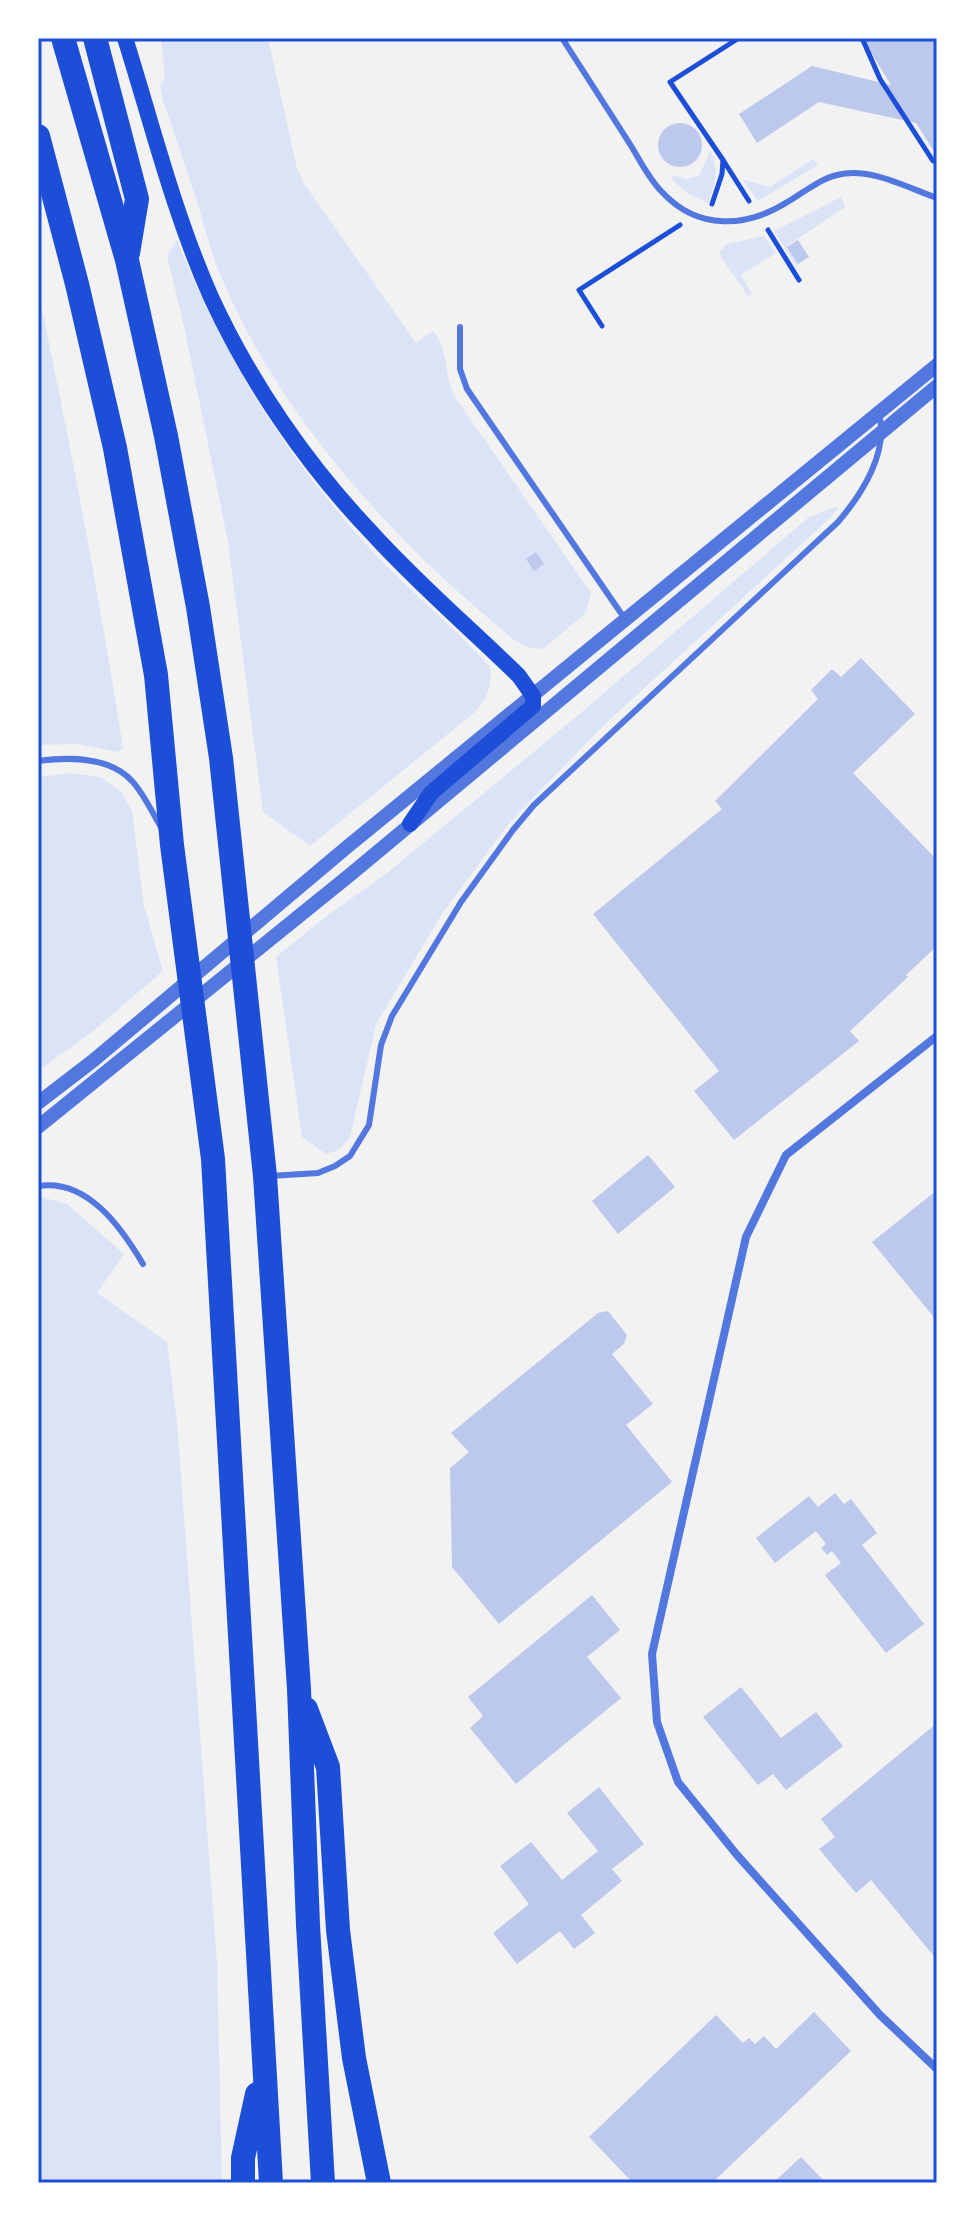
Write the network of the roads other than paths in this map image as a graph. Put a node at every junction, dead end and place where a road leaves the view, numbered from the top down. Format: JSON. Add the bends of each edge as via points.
{"nodes":[{"id":1,"x":63,"y":38,"type":"edge"},
{"id":2,"x":95,"y":38,"type":"edge"},
{"id":3,"x":125,"y":38,"type":"edge"},
{"id":4,"x":562,"y":38,"type":"edge"},
{"id":5,"x":39,"y":139,"type":"edge"},
{"id":6,"x":937,"y":198,"type":"edge"},
{"id":7,"x":127,"y":260,"type":"junction"},
{"id":8,"x":460,"y":327,"type":"dead end"},
{"id":9,"x":937,"y":365,"type":"edge"},
{"id":10,"x":937,"y":386,"type":"edge"},
{"id":11,"x":881,"y":421,"type":"junction"},
{"id":12,"x":715,"y":547,"type":"junction"},
{"id":13,"x":727,"y":561,"type":"junction"},
{"id":14,"x":672,"y":582,"type":"junction"},
{"id":15,"x":685,"y":596,"type":"junction"},
{"id":16,"x":625,"y":619,"type":"junction"},
{"id":17,"x":533,"y":696,"type":"junction"},
{"id":18,"x":38,"y":761,"type":"edge"},
{"id":19,"x":410,"y":824,"type":"junction"},
{"id":20,"x":172,"y":845,"type":"junction"},
{"id":21,"x":937,"y":1036,"type":"edge"},
{"id":22,"x":38,"y":1103,"type":"edge"},
{"id":23,"x":38,"y":1127,"type":"edge"},
{"id":24,"x":265,"y":1176,"type":"junction"},
{"id":25,"x":38,"y":1186,"type":"edge"},
{"id":26,"x":143,"y":1264,"type":"dead end"},
{"id":27,"x":299,"y":1689,"type":"junction"},
{"id":28,"x":264,"y":2064,"type":"junction"},
{"id":29,"x":937,"y":2069,"type":"edge"},
{"id":30,"x":243,"y":2183,"type":"edge"},
{"id":31,"x":271,"y":2183,"type":"edge"},
{"id":32,"x":323,"y":2183,"type":"edge"},
{"id":33,"x":379,"y":2183,"type":"edge"}],
"edges":[{"from":1,"to":7,"type":"highway"},
{"from":2,"to":7,"type":"highway","via":[[137,199]]},
{"from":3,"to":17,"type":"main road","via":[[174,197],[212,297],[253,374],[291,434],[371,533],[519,676]]},
{"from":4,"to":6,"type":"lane","via":[[661,192],[695,216],[722,223],[746,221],[838,174],[886,180]]},
{"from":5,"to":20,"type":"highway","via":[[115,448],[156,675]]},
{"from":7,"to":24,"type":"highway","via":[[166,436],[221,758]]},
{"from":8,"to":16,"type":"lane","via":[[460,369],[467,389]]},
{"from":9,"to":11,"type":"street"},
{"from":10,"to":11,"type":"street"},
{"from":11,"to":12,"type":"street"},
{"from":11,"to":13,"type":"street"},
{"from":11,"to":24,"type":"lane","via":[[870,476],[838,522],[513,830],[461,902],[392,1016],[381,1045],[369,1125],[350,1156],[318,1173]]},
{"from":12,"to":13,"type":"street"},
{"from":12,"to":14,"type":"street"},
{"from":13,"to":15,"type":"street"},
{"from":14,"to":15,"type":"street"},
{"from":14,"to":16,"type":"street"},
{"from":15,"to":19,"type":"street"},
{"from":16,"to":17,"type":"street"},
{"from":17,"to":19,"type":"main road","via":[[533,706],[431,793]]},
{"from":17,"to":22,"type":"street"},
{"from":18,"to":20,"type":"lane","via":[[82,759],[111,766],[132,781]]},
{"from":19,"to":23,"type":"street"},
{"from":20,"to":28,"type":"highway","via":[[213,1159]]},
{"from":21,"to":29,"type":"street","via":[[786,1155],[746,1237],[652,1654],[657,1722],[678,1782],[880,2015]]},
{"from":24,"to":27,"type":"highway"},
{"from":25,"to":26,"type":"lane","via":[[71,1190],[101,1208]]},
{"from":27,"to":32,"type":"highway"},
{"from":27,"to":33,"type":"highway","via":[[328,1767],[338,1930],[354,2058]]},
{"from":28,"to":30,"type":"highway","via":[[243,2158]]},
{"from":28,"to":31,"type":"highway"}]}
